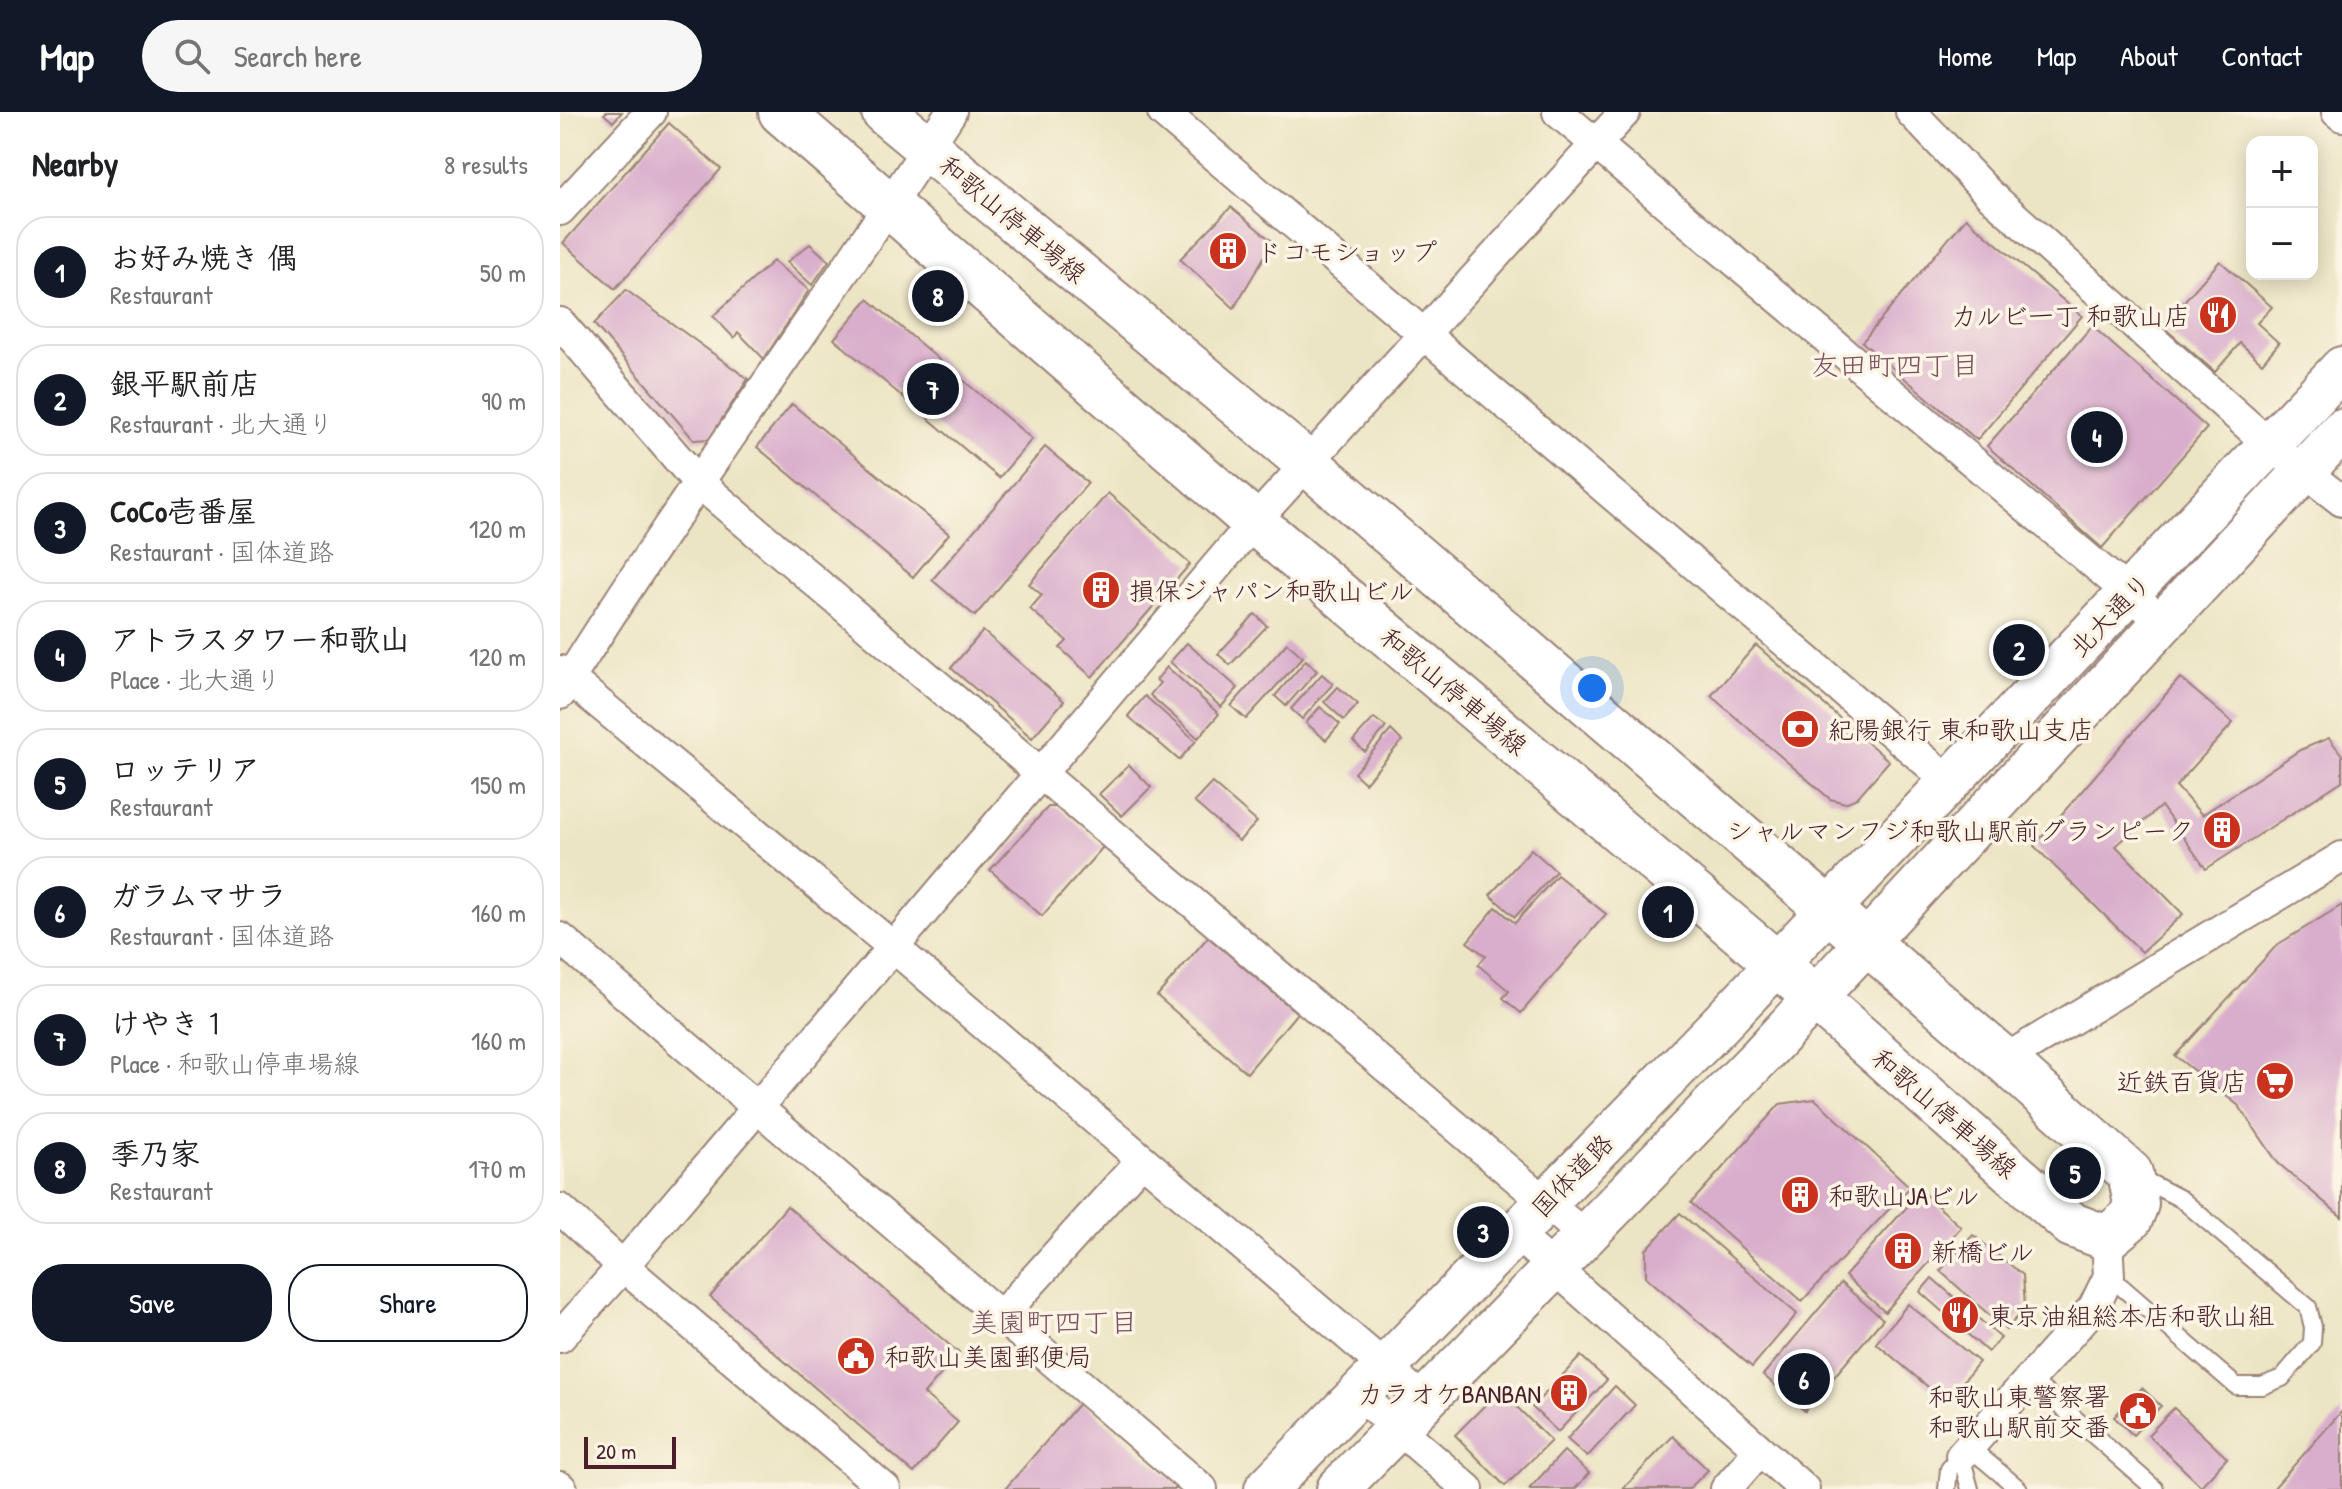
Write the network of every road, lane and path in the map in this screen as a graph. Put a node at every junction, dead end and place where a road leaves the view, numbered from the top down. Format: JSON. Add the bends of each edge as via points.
{"nodes":[{"id":1,"x":651,"y":112,"type":"edge"},
{"id":2,"x":781,"y":112,"type":"edge"},
{"id":3,"x":884,"y":112,"type":"edge"},
{"id":4,"x":951,"y":112,"type":"edge"},
{"id":5,"x":1163,"y":112,"type":"edge"},
{"id":6,"x":1558,"y":112,"type":"edge"},
{"id":7,"x":1625,"y":112,"type":"edge"},
{"id":8,"x":1911,"y":112,"type":"edge"},
{"id":9,"x":2337,"y":112,"type":"edge"},
{"id":10,"x":2342,"y":116,"type":"edge"},
{"id":11,"x":1596,"y":145,"type":"junction"},
{"id":12,"x":927,"y":148,"type":"junction"},
{"id":13,"x":889,"y":206,"type":"junction"},
{"id":14,"x":560,"y":210,"type":"edge"},
{"id":15,"x":560,"y":323,"type":"edge"},
{"id":16,"x":1424,"y":334,"type":"junction"},
{"id":17,"x":2342,"y":368,"type":"edge"},
{"id":18,"x":2342,"y":430,"type":"edge"},
{"id":19,"x":2270,"y":445,"type":"junction"},
{"id":20,"x":1307,"y":463,"type":"junction"},
{"id":21,"x":2302,"y":472,"type":"junction"},
{"id":22,"x":698,"y":482,"type":"junction"},
{"id":23,"x":2342,"y":501,"type":"edge"},
{"id":24,"x":1254,"y":522,"type":"junction"},
{"id":25,"x":2130,"y":594,"type":"junction"},
{"id":26,"x":2162,"y":621,"type":"junction"},
{"id":27,"x":563,"y":681,"type":"edge"},
{"id":28,"x":1040,"y":773,"type":"junction"},
{"id":29,"x":1950,"y":782,"type":"junction"},
{"id":30,"x":2342,"y":857,"type":"edge"},
{"id":31,"x":1829,"y":910,"type":"junction"},
{"id":32,"x":560,"y":938,"type":"edge"},
{"id":33,"x":1866,"y":942,"type":"junction"},
{"id":34,"x":892,"y":946,"type":"junction"},
{"id":35,"x":1777,"y":964,"type":"junction"},
{"id":36,"x":1814,"y":997,"type":"junction"},
{"id":37,"x":2004,"y":1060,"type":"junction"},
{"id":38,"x":756,"y":1107,"type":"junction"},
{"id":39,"x":1142,"y":1160,"type":"junction"},
{"id":40,"x":2130,"y":1173,"type":"junction"},
{"id":41,"x":1546,"y":1202,"type":"junction"},
{"id":42,"x":560,"y":1209,"type":"edge"},
{"id":43,"x":1515,"y":1233,"type":"junction"},
{"id":44,"x":1585,"y":1236,"type":"junction"},
{"id":45,"x":2108,"y":1257,"type":"junction"},
{"id":46,"x":623,"y":1266,"type":"junction"},
{"id":47,"x":1554,"y":1267,"type":"junction"},
{"id":48,"x":1001,"y":1316,"type":"junction"},
{"id":49,"x":560,"y":1337,"type":"edge"},
{"id":50,"x":2030,"y":1379,"type":"junction"},
{"id":51,"x":1372,"y":1380,"type":"junction"},
{"id":52,"x":1411,"y":1415,"type":"junction"},
{"id":53,"x":1759,"y":1451,"type":"junction"},
{"id":54,"x":1965,"y":1451,"type":"junction"},
{"id":55,"x":885,"y":1489,"type":"edge"},
{"id":56,"x":1202,"y":1489,"type":"edge"},
{"id":57,"x":1266,"y":1489,"type":"edge"},
{"id":58,"x":1338,"y":1489,"type":"edge"},
{"id":59,"x":1468,"y":1489,"type":"edge"},
{"id":60,"x":1726,"y":1489,"type":"edge"},
{"id":61,"x":1804,"y":1489,"type":"edge"},
{"id":62,"x":1947,"y":1489,"type":"edge"},
{"id":63,"x":1970,"y":1489,"type":"edge"},
{"id":64,"x":2019,"y":1489,"type":"edge"},
{"id":65,"x":2155,"y":1489,"type":"edge"}],
"edges":[{"from":1,"to":14,"type":"street"},
{"from":2,"to":13,"type":"main road","name":"和歌山停車場線"},
{"from":3,"to":12,"type":"main road","name":"和歌山停車場線"},
{"from":4,"to":12,"type":"street"},
{"from":5,"to":16,"type":"street"},
{"from":6,"to":11,"type":"street"},
{"from":7,"to":11,"type":"street"},
{"from":8,"to":19,"type":"street","via":[[1989,194]]},
{"from":9,"to":10,"type":"street"},
{"from":11,"to":16,"type":"street"},
{"from":11,"to":25,"type":"street"},
{"from":12,"to":13,"type":"street"},
{"from":12,"to":20,"type":"main road","name":"和歌山停車場線"},
{"from":13,"to":22,"type":"street"},
{"from":13,"to":24,"type":"main road","name":"和歌山停車場線"},
{"from":15,"to":22,"type":"street"},
{"from":16,"to":20,"type":"street"},
{"from":16,"to":29,"type":"street"},
{"from":17,"to":19,"type":"street","name":"北大通り"},
{"from":18,"to":21,"type":"street","name":"北大通り"},
{"from":19,"to":21,"type":"street"},
{"from":19,"to":25,"type":"street","name":"北大通り"},
{"from":20,"to":24,"type":"street"},
{"from":20,"to":31,"type":"main road","name":"和歌山停車場線"},
{"from":21,"to":23,"type":"street"},
{"from":21,"to":26,"type":"street","name":"北大通り"},
{"from":22,"to":27,"type":"street"},
{"from":22,"to":28,"type":"street"},
{"from":24,"to":28,"type":"street"},
{"from":24,"to":35,"type":"main road","name":"和歌山停車場線"},
{"from":25,"to":26,"type":"street"},
{"from":25,"to":29,"type":"street","name":"北大通り"},
{"from":26,"to":33,"type":"street","name":"北大通り"},
{"from":27,"to":34,"type":"street"},
{"from":28,"to":34,"type":"street"},
{"from":28,"to":41,"type":"street"},
{"from":29,"to":31,"type":"street","name":"北大通り"},
{"from":30,"to":37,"type":"street"},
{"from":31,"to":33,"type":"main road","name":"和歌山停車場線"},
{"from":31,"to":35,"type":"street","name":"北大通り"},
{"from":32,"to":38,"type":"street"},
{"from":33,"to":36,"type":"street","name":"北大通り"},
{"from":33,"to":37,"type":"main road","name":"和歌山停車場線"},
{"from":34,"to":38,"type":"street"},
{"from":34,"to":39,"type":"street"},
{"from":35,"to":36,"type":"main road","name":"和歌山停車場線"},
{"from":35,"to":41,"type":"street","name":"国体道路"},
{"from":36,"to":44,"type":"street","name":"国体道路"},
{"from":36,"to":45,"type":"main road","name":"和歌山停車場線"},
{"from":37,"to":40,"type":"main road","name":"和歌山停車場線"},
{"from":38,"to":46,"type":"street"},
{"from":38,"to":48,"type":"street"},
{"from":39,"to":48,"type":"street"},
{"from":39,"to":51,"type":"street"},
{"from":40,"to":45,"type":"main road","via":[[2136,1204]]},
{"from":40,"to":45,"type":"lane","via":[[2181,1199],[2308,1307],[2312,1343],[2282,1378],[2262,1386],[2236,1386]]},
{"from":41,"to":43,"type":"street","name":"国体道路"},
{"from":41,"to":44,"type":"street"},
{"from":42,"to":46,"type":"street"},
{"from":43,"to":47,"type":"street"},
{"from":43,"to":51,"type":"street","name":"国体道路"},
{"from":44,"to":47,"type":"street","name":"国体道路"},
{"from":45,"to":50,"type":"street","via":[[2094,1307]]},
{"from":46,"to":49,"type":"street"},
{"from":46,"to":55,"type":"street"},
{"from":47,"to":52,"type":"street","name":"国体道路"},
{"from":47,"to":53,"type":"street"},
{"from":48,"to":56,"type":"street"},
{"from":50,"to":54,"type":"street"},
{"from":50,"to":65,"type":"lane"},
{"from":51,"to":52,"type":"street"},
{"from":51,"to":57,"type":"street","name":"国体道路"},
{"from":52,"to":58,"type":"street","name":"国体道路"},
{"from":52,"to":59,"type":"street"},
{"from":53,"to":60,"type":"street"},
{"from":53,"to":61,"type":"street"},
{"from":54,"to":62,"type":"lane","via":[[1949,1469]]},
{"from":54,"to":63,"type":"lane"},
{"from":54,"to":64,"type":"lane"}]}
